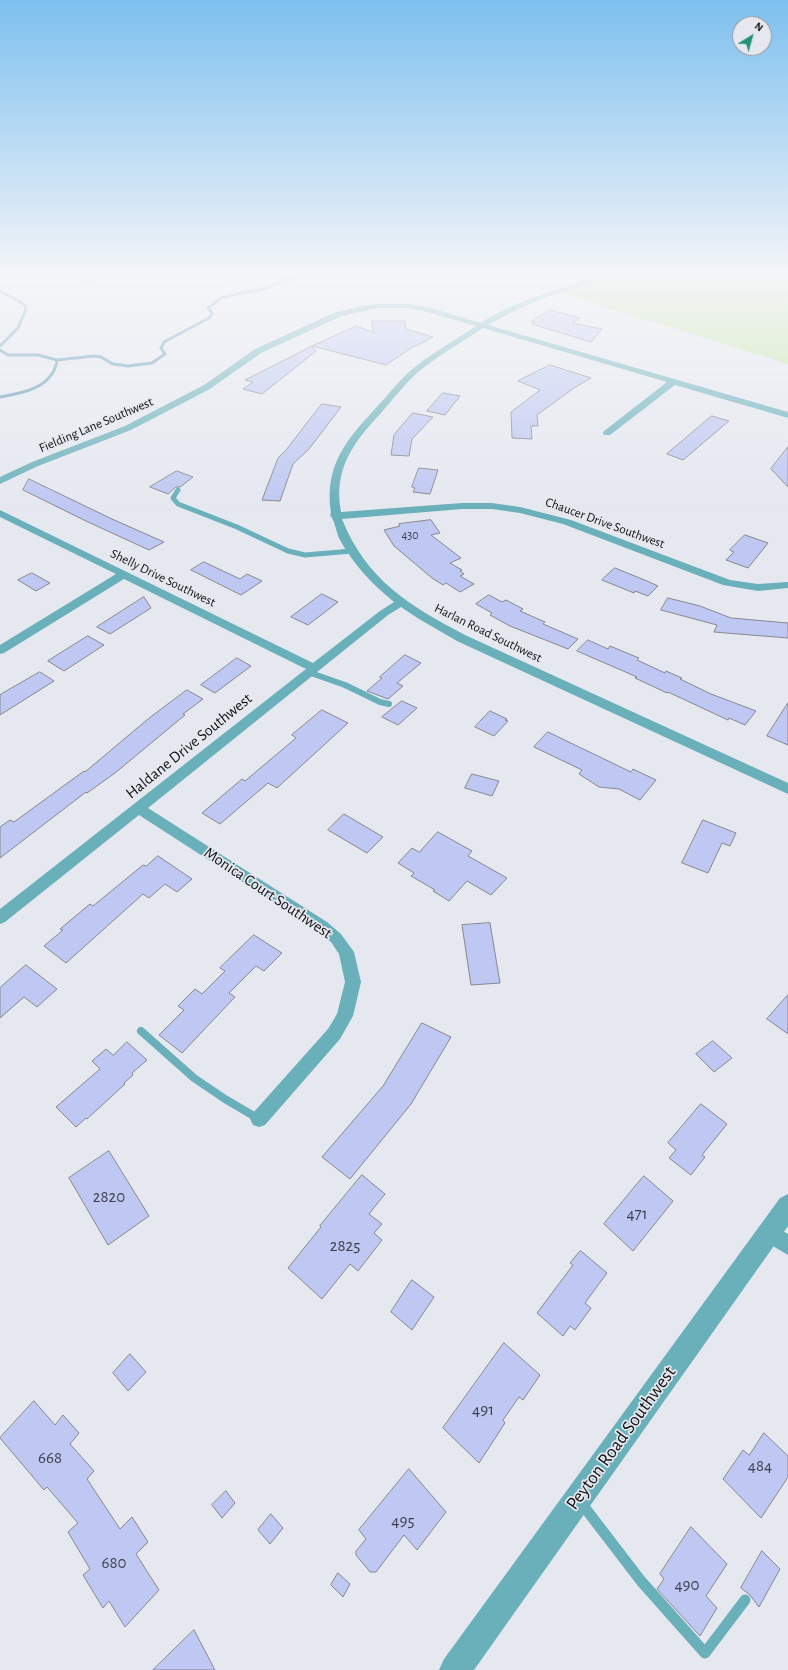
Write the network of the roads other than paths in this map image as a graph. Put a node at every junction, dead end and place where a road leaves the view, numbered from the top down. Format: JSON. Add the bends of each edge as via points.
{"nodes":[{"id":1,"x":257,"y":352,"type":"edge"},
{"id":2,"x":442,"y":352,"type":"edge"},
{"id":3,"x":570,"y":352,"type":"edge"},
{"id":4,"x":672,"y":382,"type":"junction"},
{"id":5,"x":788,"y":416,"type":"edge"},
{"id":6,"x":607,"y":433,"type":"dead end"},
{"id":7,"x":0,"y":481,"type":"edge"},
{"id":8,"x":178,"y":490,"type":"dead end"},
{"id":9,"x":0,"y":513,"type":"edge"},
{"id":10,"x":335,"y":515,"type":"junction"},
{"id":11,"x":352,"y":551,"type":"junction"},
{"id":12,"x":124,"y":574,"type":"junction"},
{"id":13,"x":788,"y":585,"type":"edge"},
{"id":14,"x":401,"y":602,"type":"junction"},
{"id":15,"x":0,"y":650,"type":"edge"},
{"id":16,"x":311,"y":670,"type":"junction"},
{"id":17,"x":388,"y":704,"type":"dead end"},
{"id":18,"x":788,"y":789,"type":"edge"},
{"id":19,"x":138,"y":808,"type":"junction"},
{"id":20,"x":0,"y":918,"type":"edge"},
{"id":21,"x":141,"y":1031,"type":"dead end"},
{"id":22,"x":259,"y":1119,"type":"joint"},
{"id":23,"x":788,"y":1206,"type":"edge"},
{"id":24,"x":778,"y":1239,"type":"edge"},
{"id":25,"x":578,"y":1499,"type":"junction"},
{"id":26,"x":745,"y":1600,"type":"dead end"},
{"id":27,"x":455,"y":1670,"type":"edge"}],
"edges":[{"from":1,"to":7,"type":"street","name":"Fielding Lane Southwest","via":[[206,387],[162,411],[128,428],[35,464]]},
{"from":2,"to":10,"type":"street","name":"Harlan Road Southwest","via":[[412,374],[355,437],[336,474],[333,493]]},
{"from":3,"to":4,"type":"street","name":"Fielding Lane Southwest"},
{"from":4,"to":5,"type":"street","name":"Fielding Lane Southwest"},
{"from":4,"to":6,"type":"street"},
{"from":8,"to":11,"type":"lane","via":[[173,498],[178,504],[237,526],[288,551],[305,555]]},
{"from":9,"to":12,"type":"street","name":"Shelly Drive Southwest"},
{"from":10,"to":11,"type":"street","name":"Harlan Road Southwest","via":[[343,537]]},
{"from":10,"to":13,"type":"street","name":"Chaucer Drive Southwest","via":[[462,506],[492,506],[520,510],[567,522],[727,584],[752,588]]},
{"from":11,"to":14,"type":"street","name":"Harlan Road Southwest","via":[[374,579]]},
{"from":12,"to":15,"type":"street"},
{"from":12,"to":16,"type":"street","name":"Shelly Drive Southwest"},
{"from":14,"to":16,"type":"street","name":"Haldane Drive Southwest"},
{"from":14,"to":18,"type":"street","name":"Harlan Road Southwest","via":[[427,620],[461,638]]},
{"from":16,"to":17,"type":"lane"},
{"from":16,"to":19,"type":"street","name":"Haldane Drive Southwest"},
{"from":19,"to":20,"type":"street","name":"Haldane Drive Southwest"},
{"from":19,"to":22,"type":"street","name":"Monica Court Southwest","via":[[322,926],[336,938],[346,952],[353,982],[345,1016],[334,1034]]},
{"from":21,"to":22,"type":"lane","via":[[194,1078]]},
{"from":23,"to":24,"type":"street","name":"Peyton Road Southwest"},
{"from":24,"to":25,"type":"street","name":"Peyton Road Southwest"},
{"from":25,"to":26,"type":"lane","via":[[642,1581],[705,1653]]},
{"from":25,"to":27,"type":"street","name":"Peyton Road Southwest"}]}
